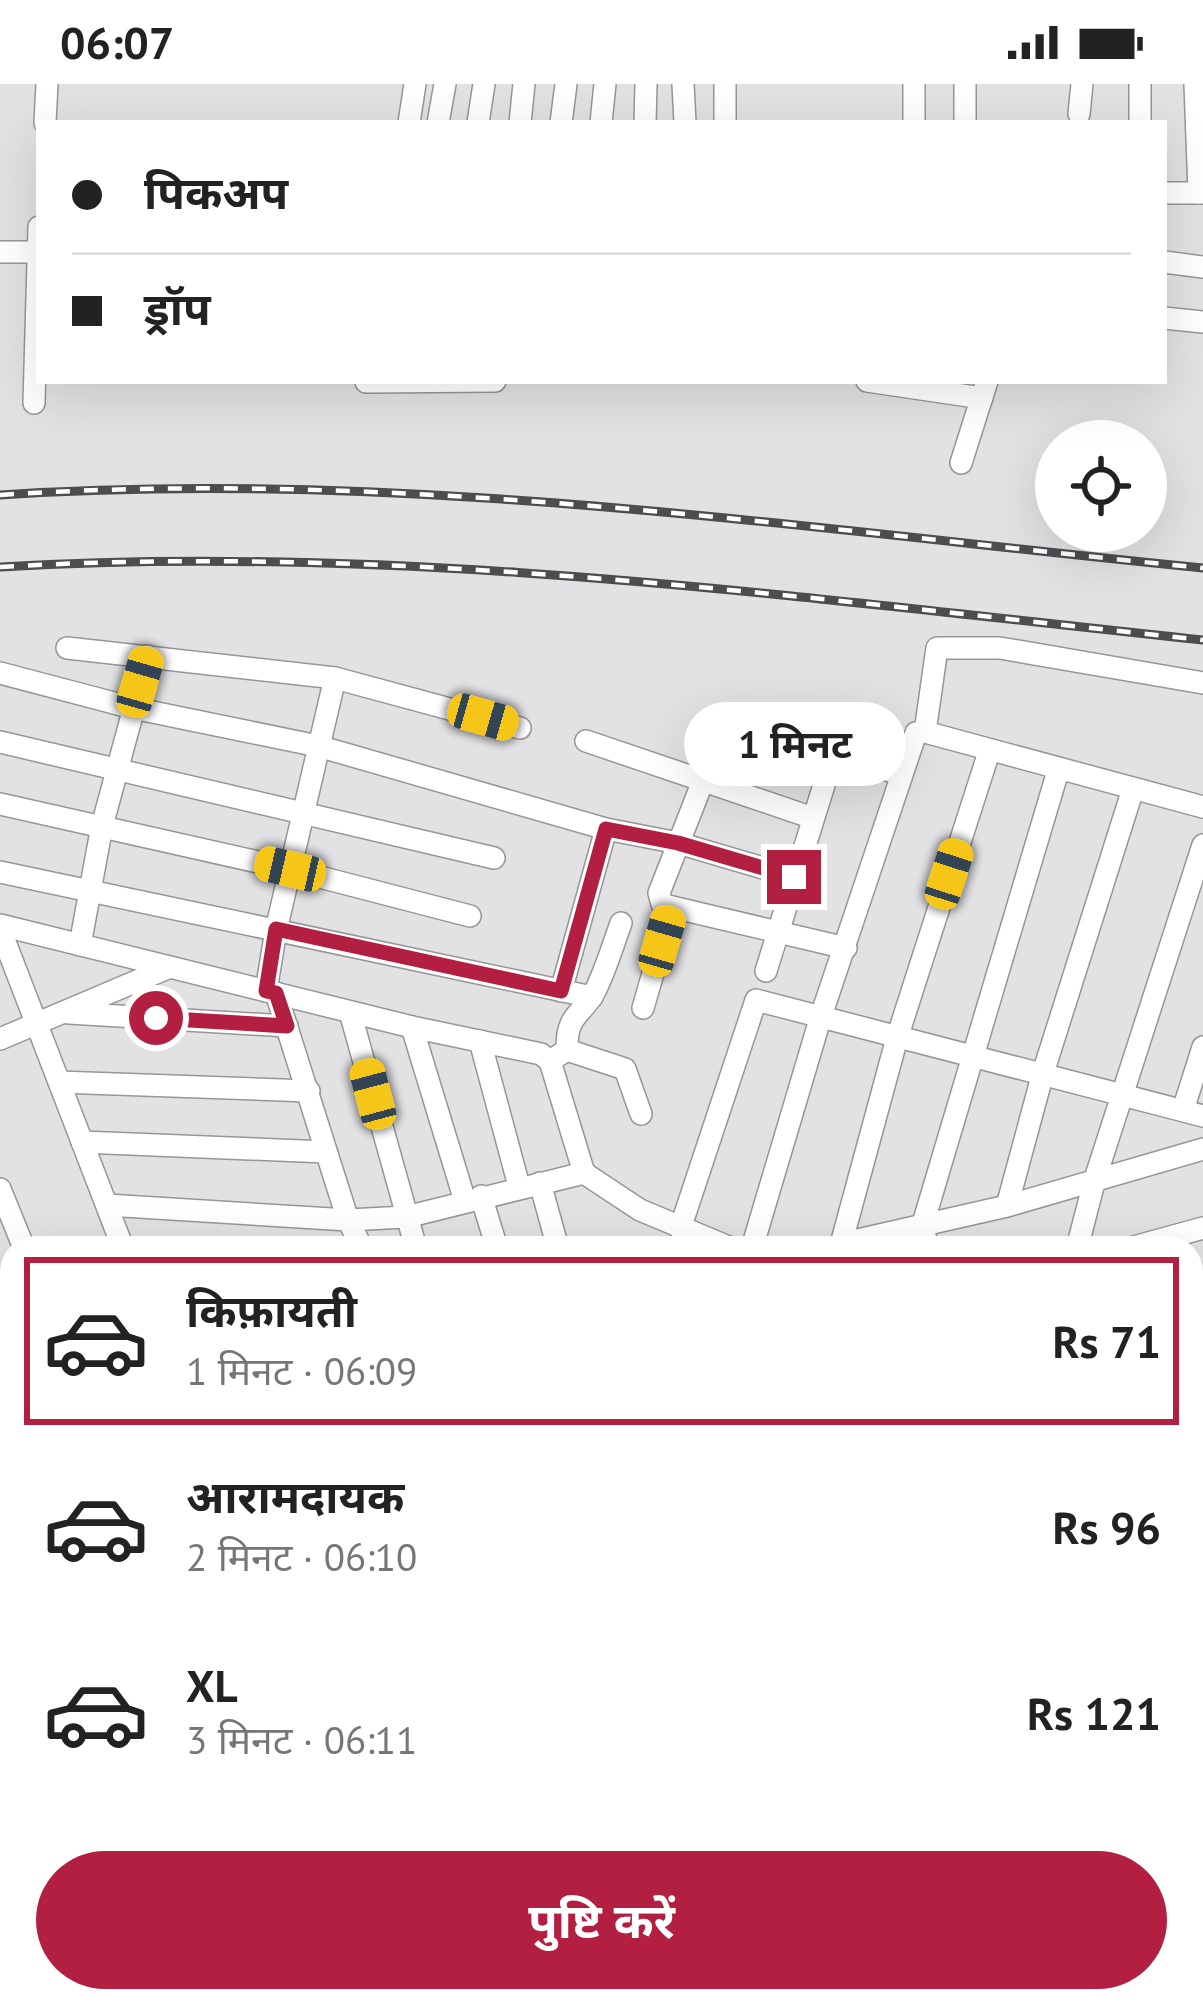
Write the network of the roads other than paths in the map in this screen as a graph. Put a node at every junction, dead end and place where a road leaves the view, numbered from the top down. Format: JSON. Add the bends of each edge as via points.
{"nodes":[{"id":1,"x":47,"y":84,"type":"edge"},
{"id":2,"x":415,"y":84,"type":"edge"},
{"id":3,"x":445,"y":84,"type":"edge"},
{"id":4,"x":484,"y":84,"type":"edge"},
{"id":5,"x":524,"y":84,"type":"edge"},
{"id":6,"x":566,"y":84,"type":"edge"},
{"id":7,"x":605,"y":84,"type":"edge"},
{"id":8,"x":646,"y":84,"type":"edge"},
{"id":9,"x":683,"y":84,"type":"edge"},
{"id":10,"x":725,"y":84,"type":"edge"},
{"id":11,"x":914,"y":84,"type":"edge"},
{"id":12,"x":965,"y":84,"type":"edge"},
{"id":13,"x":1082,"y":84,"type":"edge"},
{"id":14,"x":1140,"y":84,"type":"edge"},
{"id":15,"x":1195,"y":84,"type":"edge"},
{"id":16,"x":1079,"y":114,"type":"dead end"},
{"id":17,"x":45,"y":120,"type":"edge"},
{"id":18,"x":409,"y":120,"type":"edge"},
{"id":19,"x":439,"y":120,"type":"edge"},
{"id":20,"x":478,"y":120,"type":"edge"},
{"id":21,"x":520,"y":120,"type":"edge"},
{"id":22,"x":561,"y":120,"type":"edge"},
{"id":23,"x":601,"y":120,"type":"edge"},
{"id":24,"x":645,"y":120,"type":"edge"},
{"id":25,"x":685,"y":120,"type":"edge"},
{"id":26,"x":725,"y":120,"type":"edge"},
{"id":27,"x":914,"y":120,"type":"edge"},
{"id":28,"x":965,"y":120,"type":"edge"},
{"id":29,"x":1140,"y":120,"type":"edge"},
{"id":30,"x":1167,"y":193,"type":"edge"},
{"id":31,"x":1201,"y":193,"type":"edge"},
{"id":32,"x":0,"y":252,"type":"edge"},
{"id":33,"x":36,"y":252,"type":"edge"},
{"id":34,"x":1167,"y":262,"type":"edge"},
{"id":35,"x":1203,"y":267,"type":"edge"},
{"id":36,"x":1167,"y":318,"type":"edge"},
{"id":37,"x":1203,"y":322,"type":"edge"},
{"id":38,"x":36,"y":328,"type":"edge"},
{"id":39,"x":907,"y":384,"type":"edge"},
{"id":40,"x":984,"y":390,"type":"edge"},
{"id":41,"x":34,"y":403,"type":"dead end"},
{"id":42,"x":961,"y":463,"type":"dead end"},
{"id":43,"x":68,"y":648,"type":"dead end"},
{"id":44,"x":148,"y":656,"type":"junction"},
{"id":45,"x":0,"y":673,"type":"edge"},
{"id":46,"x":335,"y":678,"type":"junction"},
{"id":47,"x":1203,"y":683,"type":"edge"},
{"id":48,"x":133,"y":708,"type":"junction"},
{"id":49,"x":520,"y":728,"type":"dead end"},
{"id":50,"x":925,"y":732,"type":"junction"},
{"id":51,"x":586,"y":741,"type":"dead end"},
{"id":52,"x":0,"y":742,"type":"edge"},
{"id":53,"x":318,"y":746,"type":"junction"},
{"id":54,"x":988,"y":752,"type":"junction"},
{"id":55,"x":834,"y":753,"type":"junction"},
{"id":56,"x":1058,"y":771,"type":"junction"},
{"id":57,"x":116,"y":772,"type":"junction"},
{"id":58,"x":900,"y":774,"type":"junction"},
{"id":59,"x":702,"y":780,"type":"junction"},
{"id":60,"x":1133,"y":789,"type":"junction"},
{"id":61,"x":0,"y":804,"type":"edge"},
{"id":62,"x":1203,"y":807,"type":"edge"},
{"id":63,"x":302,"y":814,"type":"junction"},
{"id":64,"x":813,"y":818,"type":"junction"},
{"id":65,"x":102,"y":826,"type":"junction"},
{"id":66,"x":606,"y":829,"type":"junction"},
{"id":67,"x":678,"y":843,"type":"junction"},
{"id":68,"x":1203,"y":845,"type":"edge"},
{"id":69,"x":494,"y":857,"type":"dead end"},
{"id":70,"x":290,"y":869,"type":"junction"},
{"id":71,"x":0,"y":872,"type":"edge"},
{"id":72,"x":794,"y":877,"type":"junction"},
{"id":73,"x":91,"y":891,"type":"junction"},
{"id":74,"x":672,"y":908,"type":"junction"},
{"id":75,"x":470,"y":916,"type":"dead end"},
{"id":76,"x":621,"y":923,"type":"dead end"},
{"id":77,"x":0,"y":927,"type":"edge"},
{"id":78,"x":276,"y":929,"type":"junction"},
{"id":79,"x":778,"y":931,"type":"junction"},
{"id":80,"x":80,"y":945,"type":"junction"},
{"id":81,"x":846,"y":948,"type":"junction"},
{"id":82,"x":170,"y":968,"type":"junction"},
{"id":83,"x":766,"y":971,"type":"dead end"},
{"id":84,"x":561,"y":991,"type":"junction"},
{"id":85,"x":271,"y":992,"type":"junction"},
{"id":86,"x":592,"y":997,"type":"junction"},
{"id":87,"x":644,"y":1008,"type":"dead end"},
{"id":88,"x":69,"y":1012,"type":"junction"},
{"id":89,"x":350,"y":1012,"type":"junction"},
{"id":90,"x":821,"y":1016,"type":"junction"},
{"id":91,"x":37,"y":1025,"type":"junction"},
{"id":92,"x":287,"y":1026,"type":"junction"},
{"id":93,"x":412,"y":1027,"type":"junction"},
{"id":94,"x":897,"y":1038,"type":"junction"},
{"id":95,"x":0,"y":1039,"type":"edge"},
{"id":96,"x":480,"y":1041,"type":"junction"},
{"id":97,"x":1203,"y":1047,"type":"edge"},
{"id":98,"x":559,"y":1055,"type":"junction"},
{"id":99,"x":973,"y":1057,"type":"junction"},
{"id":100,"x":1043,"y":1073,"type":"junction"},
{"id":101,"x":59,"y":1082,"type":"junction"},
{"id":102,"x":309,"y":1091,"type":"junction"},
{"id":103,"x":1122,"y":1093,"type":"junction"},
{"id":104,"x":1193,"y":1113,"type":"edge"},
{"id":105,"x":641,"y":1114,"type":"dead end"},
{"id":106,"x":82,"y":1142,"type":"junction"},
{"id":107,"x":1203,"y":1149,"type":"edge"},
{"id":108,"x":326,"y":1151,"type":"junction"},
{"id":109,"x":584,"y":1173,"type":"junction"},
{"id":110,"x":1095,"y":1179,"type":"junction"},
{"id":111,"x":530,"y":1184,"type":"junction"},
{"id":112,"x":0,"y":1189,"type":"edge"},
{"id":113,"x":473,"y":1199,"type":"junction"},
{"id":114,"x":107,"y":1204,"type":"junction"},
{"id":115,"x":1007,"y":1206,"type":"junction"},
{"id":116,"x":406,"y":1217,"type":"junction"},
{"id":117,"x":348,"y":1220,"type":"junction"},
{"id":118,"x":1203,"y":1228,"type":"edge"},
{"id":119,"x":680,"y":1229,"type":"junction"},
{"id":120,"x":19,"y":1236,"type":"edge"},
{"id":121,"x":119,"y":1236,"type":"edge"},
{"id":122,"x":356,"y":1236,"type":"edge"},
{"id":123,"x":412,"y":1236,"type":"edge"},
{"id":124,"x":491,"y":1236,"type":"edge"},
{"id":125,"x":553,"y":1236,"type":"edge"},
{"id":126,"x":699,"y":1236,"type":"edge"},
{"id":127,"x":756,"y":1236,"type":"edge"},
{"id":128,"x":843,"y":1236,"type":"edge"},
{"id":129,"x":926,"y":1236,"type":"edge"},
{"id":130,"x":930,"y":1236,"type":"edge"},
{"id":131,"x":1080,"y":1236,"type":"edge"},
{"id":132,"x":1174,"y":1236,"type":"edge"}],
"edges":[{"from":1,"to":17,"type":"street"},
{"from":2,"to":18,"type":"street"},
{"from":3,"to":19,"type":"street"},
{"from":4,"to":20,"type":"street"},
{"from":5,"to":21,"type":"street"},
{"from":6,"to":22,"type":"street"},
{"from":7,"to":23,"type":"street"},
{"from":8,"to":24,"type":"street"},
{"from":9,"to":25,"type":"street"},
{"from":10,"to":26,"type":"street"},
{"from":11,"to":27,"type":"street"},
{"from":12,"to":28,"type":"street"},
{"from":13,"to":16,"type":"street"},
{"from":14,"to":29,"type":"street"},
{"from":15,"to":31,"type":"street"},
{"from":30,"to":31,"type":"street"},
{"from":32,"to":33,"type":"street"},
{"from":34,"to":35,"type":"street"},
{"from":36,"to":37,"type":"street"},
{"from":38,"to":41,"type":"street"},
{"from":39,"to":40,"type":"street"},
{"from":40,"to":42,"type":"street"},
{"from":43,"to":44,"type":"street"},
{"from":44,"to":46,"type":"street"},
{"from":44,"to":48,"type":"street"},
{"from":45,"to":48,"type":"street"},
{"from":46,"to":49,"type":"street"},
{"from":46,"to":53,"type":"street"},
{"from":47,"to":50,"type":"street","via":[[1000,648],[937,648]]},
{"from":48,"to":53,"type":"street"},
{"from":48,"to":57,"type":"street"},
{"from":50,"to":54,"type":"street"},
{"from":50,"to":58,"type":"street","via":[[912,737]]},
{"from":51,"to":59,"type":"street"},
{"from":52,"to":57,"type":"street"},
{"from":53,"to":63,"type":"street"},
{"from":53,"to":66,"type":"street"},
{"from":54,"to":56,"type":"street"},
{"from":54,"to":94,"type":"street"},
{"from":55,"to":58,"type":"street"},
{"from":55,"to":59,"type":"street","via":[[730,724],[721,728]]},
{"from":55,"to":64,"type":"street"},
{"from":56,"to":60,"type":"street"},
{"from":56,"to":99,"type":"street"},
{"from":57,"to":63,"type":"street"},
{"from":57,"to":65,"type":"street"},
{"from":58,"to":81,"type":"street"},
{"from":59,"to":64,"type":"street"},
{"from":59,"to":67,"type":"street"},
{"from":60,"to":62,"type":"street"},
{"from":60,"to":100,"type":"street"},
{"from":61,"to":65,"type":"street"},
{"from":63,"to":69,"type":"street"},
{"from":63,"to":70,"type":"street"},
{"from":64,"to":72,"type":"street"},
{"from":65,"to":70,"type":"street"},
{"from":65,"to":73,"type":"street"},
{"from":66,"to":67,"type":"street"},
{"from":66,"to":84,"type":"street"},
{"from":67,"to":72,"type":"street"},
{"from":67,"to":74,"type":"street","via":[[658,898]]},
{"from":68,"to":103,"type":"street"},
{"from":70,"to":75,"type":"street"},
{"from":70,"to":78,"type":"street"},
{"from":71,"to":73,"type":"street"},
{"from":72,"to":79,"type":"street"},
{"from":73,"to":78,"type":"street"},
{"from":73,"to":80,"type":"street"},
{"from":74,"to":79,"type":"street"},
{"from":74,"to":87,"type":"street"},
{"from":76,"to":86,"type":"street"},
{"from":77,"to":80,"type":"street"},
{"from":77,"to":91,"type":"street"},
{"from":78,"to":84,"type":"street"},
{"from":78,"to":85,"type":"street"},
{"from":79,"to":81,"type":"street"},
{"from":79,"to":83,"type":"street"},
{"from":80,"to":82,"type":"street"},
{"from":81,"to":90,"type":"street"},
{"from":82,"to":85,"type":"street"},
{"from":82,"to":88,"type":"street"},
{"from":84,"to":86,"type":"street"},
{"from":85,"to":89,"type":"street"},
{"from":85,"to":92,"type":"street"},
{"from":86,"to":98,"type":"street"},
{"from":88,"to":91,"type":"street"},
{"from":88,"to":92,"type":"street"},
{"from":89,"to":93,"type":"street"},
{"from":89,"to":116,"type":"street"},
{"from":90,"to":94,"type":"street"},
{"from":90,"to":119,"type":"street","via":[[756,1000]]},
{"from":90,"to":127,"type":"street"},
{"from":91,"to":95,"type":"street"},
{"from":91,"to":101,"type":"street"},
{"from":92,"to":102,"type":"street"},
{"from":93,"to":96,"type":"street"},
{"from":93,"to":113,"type":"street"},
{"from":94,"to":99,"type":"street"},
{"from":94,"to":128,"type":"street"},
{"from":96,"to":98,"type":"street"},
{"from":96,"to":111,"type":"street"},
{"from":97,"to":104,"type":"street"},
{"from":98,"to":105,"type":"street","via":[[625,1069]]},
{"from":98,"to":109,"type":"street"},
{"from":99,"to":100,"type":"street"},
{"from":99,"to":129,"type":"street"},
{"from":100,"to":103,"type":"street"},
{"from":100,"to":115,"type":"street"},
{"from":101,"to":102,"type":"street"},
{"from":101,"to":106,"type":"street"},
{"from":102,"to":108,"type":"street"},
{"from":103,"to":104,"type":"street"},
{"from":103,"to":110,"type":"street"},
{"from":106,"to":108,"type":"street"},
{"from":106,"to":114,"type":"street"},
{"from":107,"to":110,"type":"street"},
{"from":108,"to":117,"type":"street"},
{"from":109,"to":111,"type":"street"},
{"from":109,"to":119,"type":"street"},
{"from":110,"to":115,"type":"street"},
{"from":110,"to":131,"type":"street"},
{"from":111,"to":113,"type":"street"},
{"from":111,"to":125,"type":"street"},
{"from":112,"to":120,"type":"street"},
{"from":113,"to":116,"type":"street"},
{"from":113,"to":124,"type":"street"},
{"from":114,"to":117,"type":"street"},
{"from":114,"to":121,"type":"street"},
{"from":115,"to":130,"type":"street"},
{"from":116,"to":117,"type":"street"},
{"from":116,"to":123,"type":"street"},
{"from":117,"to":122,"type":"street"},
{"from":118,"to":132,"type":"street"},
{"from":119,"to":126,"type":"street"}]}
